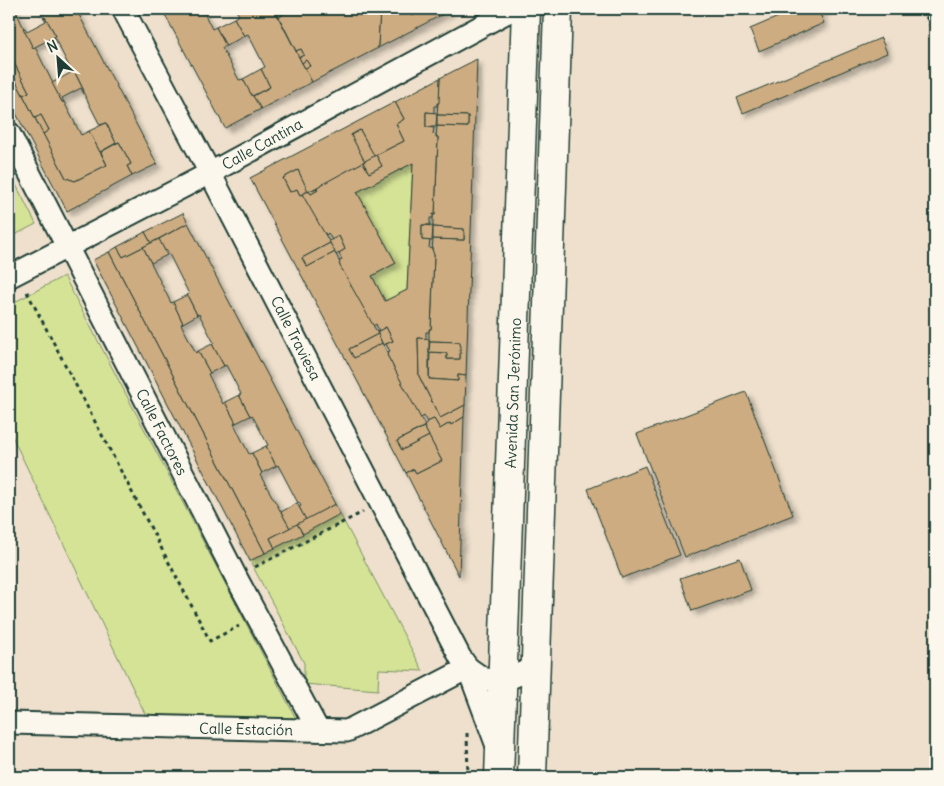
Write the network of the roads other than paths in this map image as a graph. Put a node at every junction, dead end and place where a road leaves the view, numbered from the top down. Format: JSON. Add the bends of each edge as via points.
{"nodes":[{"id":1,"x":123,"y":9,"type":"edge"},
{"id":2,"x":513,"y":9,"type":"edge"},
{"id":3,"x":526,"y":9,"type":"edge"},
{"id":4,"x":558,"y":9,"type":"edge"},
{"id":5,"x":9,"y":133,"type":"edge"},
{"id":6,"x":210,"y":172,"type":"junction"},
{"id":7,"x":67,"y":247,"type":"junction"},
{"id":8,"x":12,"y":275,"type":"edge"},
{"id":9,"x":536,"y":667,"type":"junction"},
{"id":10,"x":468,"y":668,"type":"junction"},
{"id":11,"x":503,"y":681,"type":"junction"},
{"id":12,"x":9,"y":723,"type":"edge"},
{"id":13,"x":318,"y":730,"type":"junction"},
{"id":14,"x":499,"y":765,"type":"edge"},
{"id":15,"x":532,"y":777,"type":"edge"}],
"edges":[{"from":1,"to":6,"type":"street","name":"Calle Traviesa"},
{"from":2,"to":6,"type":"street","name":"Calle Cantina"},
{"from":3,"to":11,"type":"main road","name":"Avenida San Jerónimo"},
{"from":4,"to":9,"type":"main road"},
{"from":5,"to":7,"type":"street","name":"Calle Factores"},
{"from":6,"to":7,"type":"street","name":"Calle Cantina"},
{"from":6,"to":10,"type":"street","name":"Calle Traviesa"},
{"from":7,"to":8,"type":"street","name":"Calle Cantina"},
{"from":7,"to":13,"type":"street","name":"Calle Factores"},
{"from":9,"to":11,"type":"street"},
{"from":9,"to":15,"type":"main road"},
{"from":10,"to":11,"type":"street","name":"Calle Traviesa","via":[[484,680]]},
{"from":10,"to":13,"type":"street","name":"Calle Estación","via":[[346,731]]},
{"from":10,"to":14,"type":"street","name":"Calle Traviesa"},
{"from":11,"to":14,"type":"main road","name":"Avenida San Jerónimo"},
{"from":12,"to":13,"type":"street","name":"Calle Estación"}]}
